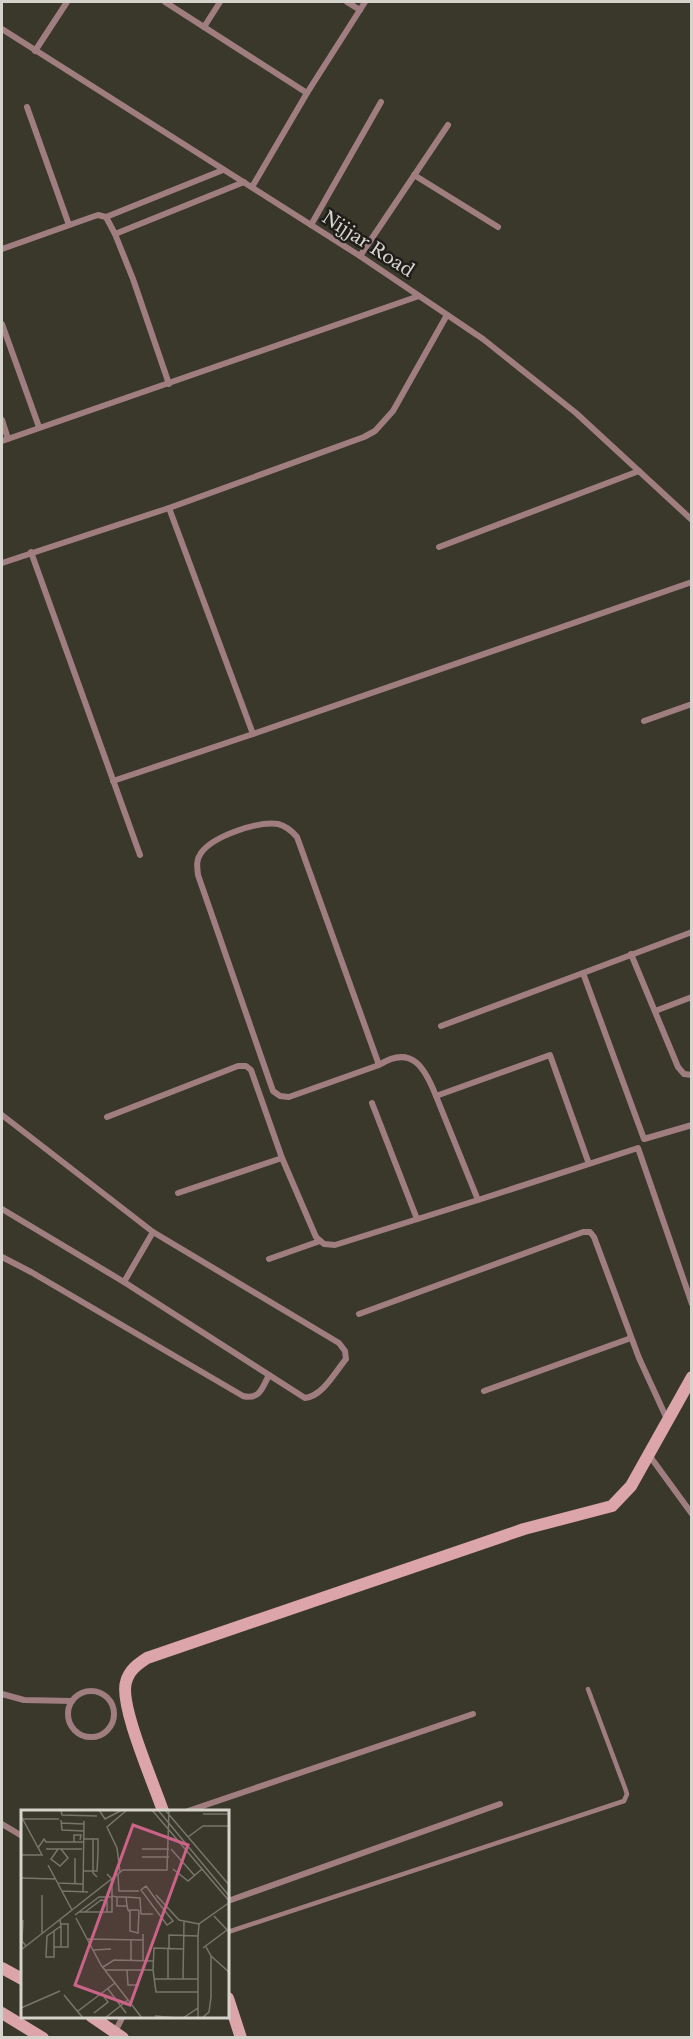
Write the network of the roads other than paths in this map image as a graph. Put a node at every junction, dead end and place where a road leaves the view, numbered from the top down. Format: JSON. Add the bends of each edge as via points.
{"nodes":[{"id":1,"x":67,"y":2,"type":"edge"},
{"id":2,"x":165,"y":2,"type":"edge"},
{"id":3,"x":220,"y":2,"type":"edge"},
{"id":4,"x":347,"y":2,"type":"edge"},
{"id":5,"x":365,"y":2,"type":"edge"},
{"id":6,"x":360,"y":10,"type":"junction"},
{"id":7,"x":204,"y":27,"type":"junction"},
{"id":8,"x":2,"y":29,"type":"edge"},
{"id":9,"x":35,"y":51,"type":"junction"},
{"id":10,"x":307,"y":93,"type":"junction"},
{"id":11,"x":381,"y":102,"type":"dead end"},
{"id":12,"x":27,"y":107,"type":"dead end"},
{"id":13,"x":448,"y":125,"type":"dead end"},
{"id":14,"x":223,"y":170,"type":"junction"},
{"id":15,"x":414,"y":175,"type":"junction"},
{"id":16,"x":244,"y":182,"type":"junction"},
{"id":17,"x":252,"y":188,"type":"junction"},
{"id":18,"x":106,"y":217,"type":"junction"},
{"id":19,"x":69,"y":225,"type":"junction"},
{"id":20,"x":311,"y":225,"type":"junction"},
{"id":21,"x":498,"y":227,"type":"dead end"},
{"id":22,"x":115,"y":234,"type":"junction"},
{"id":23,"x":2,"y":249,"type":"edge"},
{"id":24,"x":360,"y":256,"type":"junction"},
{"id":25,"x":419,"y":296,"type":"junction"},
{"id":26,"x":447,"y":315,"type":"junction"},
{"id":27,"x":2,"y":324,"type":"edge"},
{"id":28,"x":168,"y":384,"type":"junction"},
{"id":29,"x":2,"y":420,"type":"edge"},
{"id":30,"x":39,"y":428,"type":"junction"},
{"id":31,"x":5,"y":440,"type":"edge"},
{"id":32,"x":639,"y":471,"type":"junction"},
{"id":33,"x":169,"y":508,"type":"junction"},
{"id":34,"x":692,"y":520,"type":"edge"},
{"id":35,"x":439,"y":547,"type":"dead end"},
{"id":36,"x":31,"y":552,"type":"junction"},
{"id":37,"x":2,"y":562,"type":"edge"},
{"id":38,"x":692,"y":582,"type":"edge"},
{"id":39,"x":692,"y":704,"type":"edge"},
{"id":40,"x":644,"y":721,"type":"dead end"},
{"id":41,"x":252,"y":734,"type":"junction"},
{"id":42,"x":113,"y":781,"type":"junction"},
{"id":43,"x":140,"y":855,"type":"dead end"},
{"id":44,"x":692,"y":932,"type":"edge"},
{"id":45,"x":631,"y":954,"type":"junction"},
{"id":46,"x":583,"y":973,"type":"junction"},
{"id":47,"x":692,"y":997,"type":"edge"},
{"id":48,"x":655,"y":1011,"type":"junction"},
{"id":49,"x":441,"y":1026,"type":"dead end"},
{"id":50,"x":379,"y":1065,"type":"junction"},
{"id":51,"x":692,"y":1075,"type":"edge"},
{"id":52,"x":436,"y":1096,"type":"junction"},
{"id":53,"x":372,"y":1103,"type":"dead end"},
{"id":54,"x":2,"y":1115,"type":"edge"},
{"id":55,"x":107,"y":1117,"type":"dead end"},
{"id":56,"x":692,"y":1125,"type":"edge"},
{"id":57,"x":282,"y":1158,"type":"junction"},
{"id":58,"x":589,"y":1164,"type":"junction"},
{"id":59,"x":178,"y":1193,"type":"dead end"},
{"id":60,"x":477,"y":1200,"type":"junction"},
{"id":61,"x":2,"y":1209,"type":"edge"},
{"id":62,"x":417,"y":1219,"type":"junction"},
{"id":63,"x":153,"y":1232,"type":"junction"},
{"id":64,"x":320,"y":1241,"type":"junction"},
{"id":65,"x":2,"y":1257,"type":"edge"},
{"id":66,"x":269,"y":1259,"type":"dead end"},
{"id":67,"x":124,"y":1282,"type":"junction"},
{"id":68,"x":688,"y":1290,"type":"edge"},
{"id":69,"x":692,"y":1304,"type":"edge"},
{"id":70,"x":359,"y":1314,"type":"dead end"},
{"id":71,"x":631,"y":1338,"type":"junction"},
{"id":72,"x":268,"y":1375,"type":"junction"},
{"id":73,"x":692,"y":1377,"type":"edge"},
{"id":74,"x":484,"y":1390,"type":"dead end"},
{"id":75,"x":668,"y":1419,"type":"junction"},
{"id":76,"x":649,"y":1454,"type":"junction"},
{"id":77,"x":692,"y":1514,"type":"edge"},
{"id":78,"x":588,"y":1689,"type":"dead end"},
{"id":79,"x":2,"y":1694,"type":"edge"},
{"id":80,"x":72,"y":1701,"type":"junction"},
{"id":81,"x":128,"y":1710,"type":"junction"},
{"id":82,"x":113,"y":1714,"type":"junction"},
{"id":83,"x":473,"y":1714,"type":"dead end"},
{"id":84,"x":500,"y":1804,"type":"dead end"},
{"id":85,"x":163,"y":1810,"type":"edge"},
{"id":86,"x":192,"y":1810,"type":"edge"},
{"id":87,"x":2,"y":1824,"type":"edge"},
{"id":88,"x":21,"y":1835,"type":"edge"},
{"id":89,"x":230,"y":1900,"type":"edge"},
{"id":90,"x":230,"y":1931,"type":"edge"},
{"id":91,"x":2,"y":1968,"type":"edge"},
{"id":92,"x":21,"y":1978,"type":"edge"},
{"id":93,"x":230,"y":2004,"type":"edge"},
{"id":94,"x":2,"y":2013,"type":"edge"},
{"id":95,"x":94,"y":2018,"type":"edge"},
{"id":96,"x":123,"y":2018,"type":"edge"},
{"id":97,"x":119,"y":2035,"type":"edge"},
{"id":98,"x":43,"y":2037,"type":"edge"},
{"id":99,"x":241,"y":2037,"type":"edge"}],
"edges":[{"from":1,"to":9,"type":"street"},
{"from":2,"to":7,"type":"street"},
{"from":3,"to":7,"type":"street"},
{"from":4,"to":6,"type":"street"},
{"from":5,"to":6,"type":"street"},
{"from":6,"to":10,"type":"street"},
{"from":7,"to":10,"type":"street"},
{"from":8,"to":9,"type":"street","name":"Nijjar Road"},
{"from":9,"to":14,"type":"street","name":"Nijjar Road"},
{"from":10,"to":17,"type":"street"},
{"from":11,"to":20,"type":"street"},
{"from":12,"to":19,"type":"street"},
{"from":13,"to":15,"type":"street"},
{"from":14,"to":16,"type":"street","name":"Nijjar Road"},
{"from":14,"to":18,"type":"street"},
{"from":15,"to":21,"type":"street"},
{"from":15,"to":24,"type":"street"},
{"from":16,"to":17,"type":"street","name":"Nijjar Road"},
{"from":16,"to":22,"type":"street"},
{"from":17,"to":20,"type":"street","name":"Nijjar Road"},
{"from":18,"to":19,"type":"street","via":[[98,215]]},
{"from":18,"to":22,"type":"street"},
{"from":19,"to":23,"type":"street"},
{"from":20,"to":24,"type":"street","name":"Nijjar Road"},
{"from":22,"to":28,"type":"street"},
{"from":24,"to":25,"type":"street","name":"Nijjar Road"},
{"from":25,"to":26,"type":"street","name":"Nijjar Road"},
{"from":25,"to":28,"type":"street"},
{"from":26,"to":32,"type":"street","name":"Nijjar Road","via":[[576,412]]},
{"from":26,"to":33,"type":"street","via":[[393,411],[375,431]]},
{"from":27,"to":30,"type":"street"},
{"from":28,"to":30,"type":"street"},
{"from":29,"to":31,"type":"street"},
{"from":30,"to":31,"type":"street"},
{"from":32,"to":34,"type":"street","name":"Nijjar Road"},
{"from":32,"to":35,"type":"street"},
{"from":33,"to":36,"type":"street"},
{"from":33,"to":41,"type":"street"},
{"from":36,"to":37,"type":"street"},
{"from":36,"to":42,"type":"street"},
{"from":38,"to":41,"type":"street"},
{"from":39,"to":40,"type":"street"},
{"from":41,"to":42,"type":"street"},
{"from":42,"to":43,"type":"street"},
{"from":44,"to":45,"type":"street"},
{"from":45,"to":46,"type":"street"},
{"from":45,"to":48,"type":"street"},
{"from":46,"to":49,"type":"street"},
{"from":46,"to":56,"type":"street","via":[[644,1139]]},
{"from":47,"to":48,"type":"street"},
{"from":48,"to":51,"type":"street","via":[[678,1067],[684,1074]]},
{"from":50,"to":50,"type":"street","via":[[289,1097],[273,1091],[198,875],[196,863],[207,846],[237,831],[268,824],[285,826],[297,837]]},
{"from":50,"to":52,"type":"street","via":[[402,1056],[415,1062],[427,1074]]},
{"from":52,"to":58,"type":"street","via":[[550,1055]]},
{"from":52,"to":60,"type":"street"},
{"from":53,"to":62,"type":"street"},
{"from":54,"to":63,"type":"street"},
{"from":55,"to":57,"type":"street","via":[[246,1066],[251,1070]]},
{"from":57,"to":59,"type":"street"},
{"from":57,"to":64,"type":"street"},
{"from":58,"to":60,"type":"street"},
{"from":58,"to":68,"type":"street","via":[[638,1148]]},
{"from":60,"to":62,"type":"street"},
{"from":61,"to":67,"type":"street"},
{"from":62,"to":64,"type":"street","via":[[335,1245]]},
{"from":63,"to":67,"type":"street"},
{"from":63,"to":72,"type":"street","via":[[339,1343],[346,1356],[322,1390],[309,1398]]},
{"from":64,"to":66,"type":"street"},
{"from":65,"to":72,"type":"street","via":[[243,1396],[256,1396]]},
{"from":67,"to":72,"type":"street"},
{"from":68,"to":69,"type":"street"},
{"from":70,"to":71,"type":"street","via":[[590,1232]]},
{"from":71,"to":74,"type":"street"},
{"from":71,"to":75,"type":"street"},
{"from":73,"to":75,"type":"street"},
{"from":75,"to":76,"type":"street"},
{"from":76,"to":77,"type":"street"},
{"from":76,"to":81,"type":"street","via":[[632,1486],[612,1506],[524,1529],[147,1658],[136,1665],[125,1683]]},
{"from":78,"to":90,"type":"lane","via":[[626,1788],[624,1801]]},
{"from":79,"to":80,"type":"street","via":[[24,1700]]},
{"from":80,"to":82,"type":"street","via":[[84,1692],[100,1693],[111,1703]]},
{"from":80,"to":82,"type":"street","via":[[69,1722],[78,1734],[100,1735],[111,1725]]},
{"from":81,"to":82,"type":"street"},
{"from":81,"to":85,"type":"street"},
{"from":83,"to":86,"type":"street"},
{"from":84,"to":89,"type":"street"},
{"from":87,"to":88,"type":"street"},
{"from":91,"to":92,"type":"street"},
{"from":93,"to":99,"type":"street"},
{"from":94,"to":98,"type":"street"},
{"from":95,"to":97,"type":"street"},
{"from":96,"to":97,"type":"street"}]}
